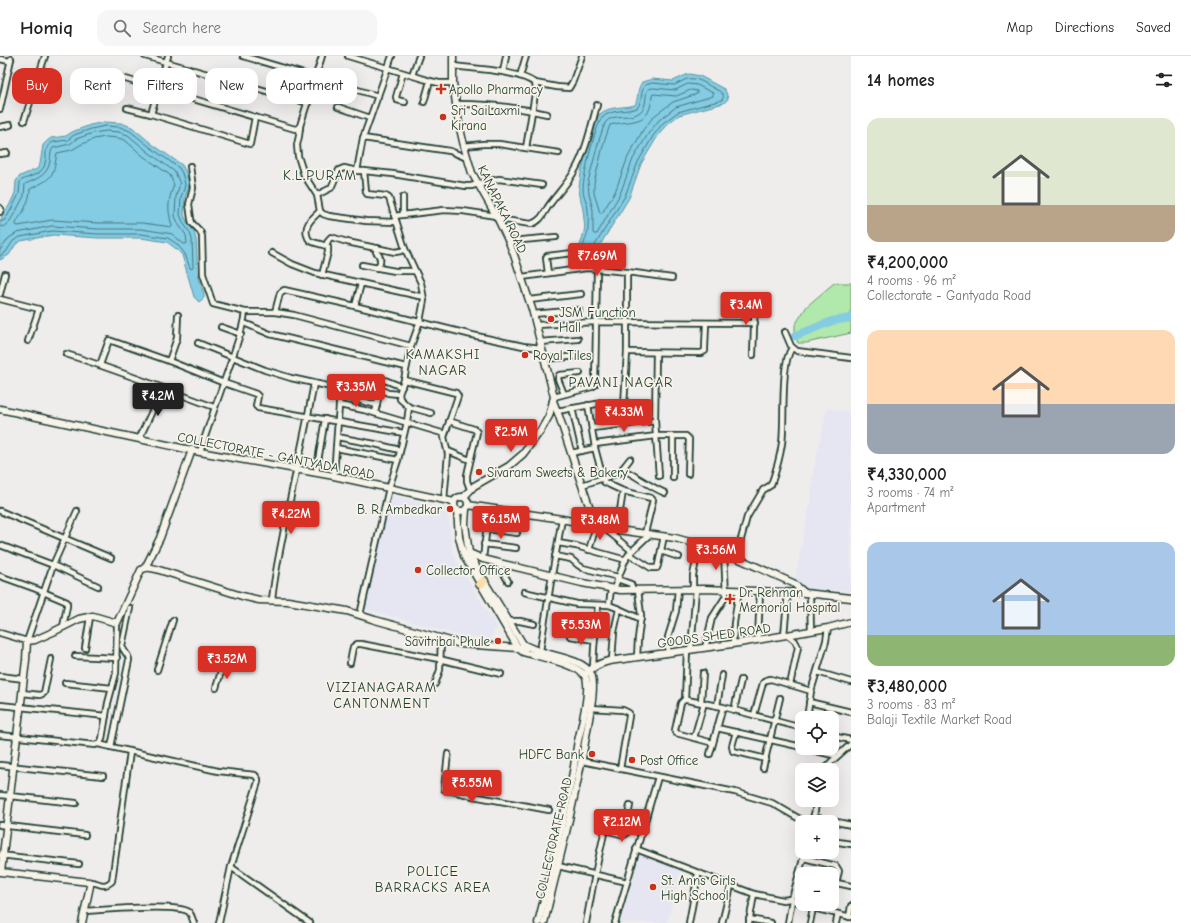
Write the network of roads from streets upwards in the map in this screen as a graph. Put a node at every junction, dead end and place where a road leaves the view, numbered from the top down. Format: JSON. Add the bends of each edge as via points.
{"nodes":[{"id":1,"x":45,"y":56,"type":"edge"},
{"id":2,"x":145,"y":56,"type":"edge"},
{"id":3,"x":168,"y":56,"type":"edge"},
{"id":4,"x":243,"y":56,"type":"edge"},
{"id":5,"x":322,"y":56,"type":"edge"},
{"id":6,"x":348,"y":56,"type":"edge"},
{"id":7,"x":392,"y":56,"type":"edge"},
{"id":8,"x":419,"y":56,"type":"edge"},
{"id":9,"x":453,"y":56,"type":"edge"},
{"id":10,"x":506,"y":56,"type":"edge"},
{"id":11,"x":526,"y":56,"type":"edge"},
{"id":12,"x":582,"y":56,"type":"edge"},
{"id":13,"x":12,"y":57,"type":"edge"},
{"id":14,"x":0,"y":59,"type":"edge"},
{"id":15,"x":166,"y":62,"type":"junction"},
{"id":16,"x":453,"y":66,"type":"junction"},
{"id":17,"x":164,"y":68,"type":"edge"},
{"id":18,"x":282,"y":68,"type":"edge"},
{"id":19,"x":318,"y":68,"type":"edge"},
{"id":20,"x":387,"y":68,"type":"junction"},
{"id":21,"x":502,"y":72,"type":"junction"},
{"id":22,"x":403,"y":73,"type":"junction"},
{"id":23,"x":412,"y":75,"type":"junction"},
{"id":24,"x":520,"y":76,"type":"junction"},
{"id":25,"x":430,"y":81,"type":"junction"},
{"id":26,"x":453,"y":83,"type":"junction"},
{"id":27,"x":535,"y":84,"type":"junction"},
{"id":28,"x":357,"y":90,"type":"edge"},
{"id":29,"x":266,"y":91,"type":"edge"},
{"id":30,"x":378,"y":96,"type":"junction"},
{"id":31,"x":197,"y":100,"type":"edge"},
{"id":32,"x":405,"y":102,"type":"dead end"},
{"id":33,"x":424,"y":102,"type":"dead end"},
{"id":34,"x":154,"y":104,"type":"edge"},
{"id":35,"x":308,"y":104,"type":"edge"},
{"id":36,"x":456,"y":104,"type":"junction"},
{"id":37,"x":597,"y":105,"type":"dead end"},
{"id":38,"x":338,"y":107,"type":"dead end"},
{"id":39,"x":127,"y":108,"type":"dead end"},
{"id":40,"x":0,"y":109,"type":"edge"},
{"id":41,"x":532,"y":111,"type":"junction"},
{"id":42,"x":152,"y":114,"type":"junction"},
{"id":43,"x":547,"y":114,"type":"dead end"},
{"id":44,"x":255,"y":117,"type":"junction"},
{"id":45,"x":370,"y":118,"type":"junction"},
{"id":46,"x":24,"y":121,"type":"dead end"},
{"id":47,"x":10,"y":125,"type":"dead end"},
{"id":48,"x":0,"y":127,"type":"edge"},
{"id":49,"x":300,"y":128,"type":"junction"},
{"id":50,"x":363,"y":138,"type":"junction"},
{"id":51,"x":464,"y":146,"type":"junction"},
{"id":52,"x":526,"y":148,"type":"junction"},
{"id":53,"x":7,"y":153,"type":"dead end"},
{"id":54,"x":559,"y":153,"type":"dead end"},
{"id":55,"x":0,"y":154,"type":"edge"},
{"id":56,"x":467,"y":158,"type":"junction"},
{"id":57,"x":190,"y":166,"type":"dead end"},
{"id":58,"x":357,"y":171,"type":"junction"},
{"id":59,"x":364,"y":171,"type":"junction"},
{"id":60,"x":478,"y":184,"type":"junction"},
{"id":61,"x":542,"y":185,"type":"dead end"},
{"id":62,"x":317,"y":195,"type":"junction"},
{"id":63,"x":403,"y":197,"type":"dead end"},
{"id":64,"x":0,"y":208,"type":"edge"},
{"id":65,"x":320,"y":211,"type":"junction"},
{"id":66,"x":0,"y":212,"type":"edge"},
{"id":67,"x":403,"y":214,"type":"junction"},
{"id":68,"x":394,"y":216,"type":"junction"},
{"id":69,"x":497,"y":217,"type":"junction"},
{"id":70,"x":396,"y":222,"type":"junction"},
{"id":71,"x":556,"y":237,"type":"dead end"},
{"id":72,"x":509,"y":242,"type":"junction"},
{"id":73,"x":326,"y":245,"type":"junction"},
{"id":74,"x":377,"y":248,"type":"junction"},
{"id":75,"x":405,"y":249,"type":"junction"},
{"id":76,"x":272,"y":253,"type":"dead end"},
{"id":77,"x":574,"y":253,"type":"dead end"},
{"id":78,"x":362,"y":265,"type":"dead end"},
{"id":79,"x":376,"y":268,"type":"junction"},
{"id":80,"x":597,"y":269,"type":"junction"},
{"id":81,"x":415,"y":271,"type":"junction"},
{"id":82,"x":627,"y":272,"type":"junction"},
{"id":83,"x":548,"y":273,"type":"junction"},
{"id":84,"x":5,"y":274,"type":"dead end"},
{"id":85,"x":322,"y":275,"type":"junction"},
{"id":86,"x":522,"y":277,"type":"junction"},
{"id":87,"x":672,"y":278,"type":"dead end"},
{"id":88,"x":361,"y":284,"type":"junction"},
{"id":89,"x":0,"y":294,"type":"edge"},
{"id":90,"x":581,"y":294,"type":"dead end"},
{"id":91,"x":423,"y":296,"type":"junction"},
{"id":92,"x":755,"y":298,"type":"dead end"},
{"id":93,"x":0,"y":299,"type":"edge"},
{"id":94,"x":529,"y":300,"type":"junction"},
{"id":95,"x":355,"y":306,"type":"junction"},
{"id":96,"x":579,"y":310,"type":"dead end"},
{"id":97,"x":245,"y":312,"type":"junction"},
{"id":98,"x":275,"y":312,"type":"junction"},
{"id":99,"x":533,"y":314,"type":"junction"},
{"id":100,"x":178,"y":315,"type":"dead end"},
{"id":101,"x":420,"y":321,"type":"junction"},
{"id":102,"x":596,"y":322,"type":"junction"},
{"id":103,"x":244,"y":323,"type":"junction"},
{"id":104,"x":627,"y":323,"type":"junction"},
{"id":105,"x":706,"y":323,"type":"junction"},
{"id":106,"x":755,"y":323,"type":"junction"},
{"id":107,"x":536,"y":325,"type":"junction"},
{"id":108,"x":221,"y":327,"type":"dead end"},
{"id":109,"x":785,"y":332,"type":"dead end"},
{"id":110,"x":241,"y":334,"type":"junction"},
{"id":111,"x":28,"y":340,"type":"dead end"},
{"id":112,"x":578,"y":340,"type":"dead end"},
{"id":113,"x":198,"y":343,"type":"dead end"},
{"id":114,"x":541,"y":345,"type":"junction"},
{"id":115,"x":411,"y":346,"type":"junction"},
{"id":116,"x":792,"y":348,"type":"junction"},
{"id":117,"x":626,"y":352,"type":"junction"},
{"id":118,"x":656,"y":353,"type":"junction"},
{"id":119,"x":66,"y":354,"type":"dead end"},
{"id":120,"x":753,"y":355,"type":"dead end"},
{"id":121,"x":580,"y":356,"type":"dead end"},
{"id":122,"x":232,"y":357,"type":"junction"},
{"id":123,"x":544,"y":358,"type":"junction"},
{"id":124,"x":851,"y":358,"type":"edge"},
{"id":125,"x":169,"y":361,"type":"junction"},
{"id":126,"x":100,"y":365,"type":"junction"},
{"id":127,"x":406,"y":367,"type":"junction"},
{"id":128,"x":580,"y":373,"type":"dead end"},
{"id":129,"x":404,"y":380,"type":"junction"},
{"id":130,"x":224,"y":383,"type":"junction"},
{"id":131,"x":314,"y":383,"type":"junction"},
{"id":132,"x":402,"y":387,"type":"junction"},
{"id":133,"x":163,"y":388,"type":"junction"},
{"id":134,"x":380,"y":389,"type":"junction"},
{"id":135,"x":399,"y":394,"type":"junction"},
{"id":136,"x":564,"y":394,"type":"junction"},
{"id":137,"x":339,"y":395,"type":"junction"},
{"id":138,"x":553,"y":395,"type":"junction"},
{"id":139,"x":339,"y":405,"type":"junction"},
{"id":140,"x":377,"y":405,"type":"junction"},
{"id":141,"x":588,"y":405,"type":"junction"},
{"id":142,"x":214,"y":407,"type":"junction"},
{"id":143,"x":409,"y":407,"type":"junction"},
{"id":144,"x":572,"y":408,"type":"junction"},
{"id":145,"x":0,"y":409,"type":"edge"},
{"id":146,"x":557,"y":410,"type":"junction"},
{"id":147,"x":375,"y":413,"type":"junction"},
{"id":148,"x":432,"y":413,"type":"dead end"},
{"id":149,"x":308,"y":417,"type":"junction"},
{"id":150,"x":325,"y":419,"type":"junction"},
{"id":151,"x":337,"y":421,"type":"junction"},
{"id":152,"x":449,"y":421,"type":"junction"},
{"id":153,"x":655,"y":421,"type":"junction"},
{"id":154,"x":407,"y":422,"type":"junction"},
{"id":155,"x":623,"y":424,"type":"junction"},
{"id":156,"x":608,"y":426,"type":"junction"},
{"id":157,"x":592,"y":428,"type":"junction"},
{"id":158,"x":404,"y":433,"type":"junction"},
{"id":159,"x":445,"y":434,"type":"junction"},
{"id":160,"x":656,"y":436,"type":"junction"},
{"id":161,"x":674,"y":436,"type":"junction"},
{"id":162,"x":336,"y":438,"type":"junction"},
{"id":163,"x":139,"y":439,"type":"junction"},
{"id":164,"x":595,"y":446,"type":"junction"},
{"id":165,"x":336,"y":448,"type":"junction"},
{"id":166,"x":192,"y":450,"type":"junction"},
{"id":167,"x":400,"y":450,"type":"junction"},
{"id":168,"x":448,"y":451,"type":"junction"},
{"id":169,"x":582,"y":451,"type":"junction"},
{"id":170,"x":200,"y":452,"type":"junction"},
{"id":171,"x":571,"y":453,"type":"junction"},
{"id":172,"x":398,"y":460,"type":"junction"},
{"id":173,"x":470,"y":460,"type":"junction"},
{"id":174,"x":630,"y":460,"type":"dead end"},
{"id":175,"x":296,"y":469,"type":"junction"},
{"id":176,"x":622,"y":469,"type":"junction"},
{"id":177,"x":316,"y":473,"type":"junction"},
{"id":178,"x":688,"y":474,"type":"dead end"},
{"id":179,"x":334,"y":476,"type":"junction"},
{"id":180,"x":659,"y":476,"type":"dead end"},
{"id":181,"x":673,"y":478,"type":"dead end"},
{"id":182,"x":603,"y":479,"type":"junction"},
{"id":183,"x":582,"y":485,"type":"junction"},
{"id":184,"x":389,"y":488,"type":"junction"},
{"id":185,"x":470,"y":489,"type":"junction"},
{"id":186,"x":623,"y":491,"type":"junction"},
{"id":187,"x":665,"y":492,"type":"dead end"},
{"id":188,"x":464,"y":497,"type":"junction"},
{"id":189,"x":444,"y":500,"type":"junction"},
{"id":190,"x":454,"y":502,"type":"junction"},
{"id":191,"x":467,"y":507,"type":"junction"},
{"id":192,"x":489,"y":508,"type":"junction"},
{"id":193,"x":457,"y":510,"type":"junction"},
{"id":194,"x":0,"y":511,"type":"edge"},
{"id":195,"x":77,"y":511,"type":"dead end"},
{"id":196,"x":562,"y":520,"type":"junction"},
{"id":197,"x":465,"y":524,"type":"junction"},
{"id":198,"x":458,"y":526,"type":"junction"},
{"id":199,"x":596,"y":526,"type":"junction"},
{"id":200,"x":604,"y":528,"type":"junction"},
{"id":201,"x":486,"y":529,"type":"junction"},
{"id":202,"x":617,"y":530,"type":"junction"},
{"id":203,"x":517,"y":533,"type":"dead end"},
{"id":204,"x":648,"y":534,"type":"junction"},
{"id":205,"x":664,"y":536,"type":"junction"},
{"id":206,"x":65,"y":538,"type":"junction"},
{"id":207,"x":558,"y":543,"type":"junction"},
{"id":208,"x":484,"y":544,"type":"junction"},
{"id":209,"x":0,"y":545,"type":"edge"},
{"id":210,"x":516,"y":548,"type":"dead end"},
{"id":211,"x":589,"y":550,"type":"junction"},
{"id":212,"x":661,"y":551,"type":"junction"},
{"id":213,"x":724,"y":552,"type":"junction"},
{"id":214,"x":469,"y":553,"type":"junction"},
{"id":215,"x":630,"y":553,"type":"junction"},
{"id":216,"x":556,"y":556,"type":"junction"},
{"id":217,"x":679,"y":557,"type":"dead end"},
{"id":218,"x":111,"y":558,"type":"dead end"},
{"id":219,"x":736,"y":558,"type":"junction"},
{"id":220,"x":482,"y":559,"type":"junction"},
{"id":221,"x":626,"y":560,"type":"junction"},
{"id":222,"x":498,"y":563,"type":"junction"},
{"id":223,"x":53,"y":566,"type":"junction"},
{"id":224,"x":695,"y":566,"type":"dead end"},
{"id":225,"x":145,"y":568,"type":"junction"},
{"id":226,"x":552,"y":575,"type":"junction"},
{"id":227,"x":0,"y":576,"type":"edge"},
{"id":228,"x":618,"y":578,"type":"junction"},
{"id":229,"x":508,"y":581,"type":"dead end"},
{"id":230,"x":482,"y":583,"type":"junction"},
{"id":231,"x":98,"y":586,"type":"dead end"},
{"id":232,"x":612,"y":589,"type":"junction"},
{"id":233,"x":678,"y":589,"type":"junction"},
{"id":234,"x":694,"y":589,"type":"junction"},
{"id":235,"x":635,"y":590,"type":"junction"},
{"id":236,"x":726,"y":590,"type":"junction"},
{"id":237,"x":739,"y":590,"type":"junction"},
{"id":238,"x":760,"y":591,"type":"junction"},
{"id":239,"x":44,"y":592,"type":"junction"},
{"id":240,"x":524,"y":592,"type":"dead end"},
{"id":241,"x":788,"y":592,"type":"junction"},
{"id":242,"x":808,"y":593,"type":"junction"},
{"id":243,"x":548,"y":597,"type":"junction"},
{"id":244,"x":851,"y":598,"type":"edge"},
{"id":245,"x":272,"y":600,"type":"junction"},
{"id":246,"x":598,"y":605,"type":"junction"},
{"id":247,"x":609,"y":605,"type":"junction"},
{"id":248,"x":130,"y":608,"type":"dead end"},
{"id":249,"x":619,"y":609,"type":"junction"},
{"id":250,"x":360,"y":615,"type":"junction"},
{"id":251,"x":90,"y":617,"type":"junction"},
{"id":252,"x":641,"y":619,"type":"junction"},
{"id":253,"x":174,"y":620,"type":"dead end"},
{"id":254,"x":509,"y":621,"type":"junction"},
{"id":255,"x":851,"y":622,"type":"edge"},
{"id":256,"x":117,"y":623,"type":"junction"},
{"id":257,"x":534,"y":624,"type":"dead end"},
{"id":258,"x":63,"y":627,"type":"junction"},
{"id":259,"x":828,"y":628,"type":"junction"},
{"id":260,"x":811,"y":631,"type":"junction"},
{"id":261,"x":0,"y":633,"type":"edge"},
{"id":262,"x":786,"y":635,"type":"junction"},
{"id":263,"x":570,"y":636,"type":"dead end"},
{"id":264,"x":441,"y":638,"type":"junction"},
{"id":265,"x":594,"y":640,"type":"junction"},
{"id":266,"x":758,"y":640,"type":"junction"},
{"id":267,"x":27,"y":641,"type":"junction"},
{"id":268,"x":733,"y":644,"type":"junction"},
{"id":269,"x":527,"y":646,"type":"junction"},
{"id":270,"x":85,"y":648,"type":"dead end"},
{"id":271,"x":518,"y":648,"type":"junction"},
{"id":272,"x":705,"y":648,"type":"junction"},
{"id":273,"x":689,"y":650,"type":"junction"},
{"id":274,"x":540,"y":651,"type":"junction"},
{"id":275,"x":668,"y":652,"type":"junction"},
{"id":276,"x":75,"y":656,"type":"dead end"},
{"id":277,"x":637,"y":657,"type":"junction"},
{"id":278,"x":117,"y":658,"type":"junction"},
{"id":279,"x":51,"y":659,"type":"dead end"},
{"id":280,"x":441,"y":660,"type":"junction"},
{"id":281,"x":612,"y":660,"type":"junction"},
{"id":282,"x":350,"y":663,"type":"dead end"},
{"id":283,"x":222,"y":668,"type":"dead end"},
{"id":284,"x":157,"y":670,"type":"dead end"},
{"id":285,"x":589,"y":671,"type":"junction"},
{"id":286,"x":817,"y":672,"type":"junction"},
{"id":287,"x":704,"y":673,"type":"dead end"},
{"id":288,"x":501,"y":674,"type":"dead end"},
{"id":289,"x":722,"y":675,"type":"dead end"},
{"id":290,"x":0,"y":676,"type":"edge"},
{"id":291,"x":24,"y":679,"type":"junction"},
{"id":292,"x":741,"y":680,"type":"dead end"},
{"id":293,"x":851,"y":682,"type":"edge"},
{"id":294,"x":65,"y":683,"type":"dead end"},
{"id":295,"x":435,"y":684,"type":"dead end"},
{"id":296,"x":790,"y":685,"type":"junction"},
{"id":297,"x":112,"y":688,"type":"junction"},
{"id":298,"x":216,"y":688,"type":"dead end"},
{"id":299,"x":811,"y":691,"type":"junction"},
{"id":300,"x":22,"y":693,"type":"junction"},
{"id":301,"x":780,"y":698,"type":"dead end"},
{"id":302,"x":685,"y":700,"type":"junction"},
{"id":303,"x":809,"y":702,"type":"junction"},
{"id":304,"x":703,"y":703,"type":"junction"},
{"id":305,"x":0,"y":705,"type":"edge"},
{"id":306,"x":717,"y":706,"type":"junction"},
{"id":307,"x":723,"y":707,"type":"junction"},
{"id":308,"x":21,"y":708,"type":"junction"},
{"id":309,"x":591,"y":708,"type":"junction"},
{"id":310,"x":734,"y":710,"type":"junction"},
{"id":311,"x":808,"y":711,"type":"edge"},
{"id":312,"x":851,"y":712,"type":"edge"},
{"id":313,"x":754,"y":715,"type":"junction"},
{"id":314,"x":106,"y":716,"type":"junction"},
{"id":315,"x":774,"y":720,"type":"junction"},
{"id":316,"x":795,"y":726,"type":"edge"},
{"id":317,"x":717,"y":728,"type":"junction"},
{"id":318,"x":736,"y":732,"type":"junction"},
{"id":319,"x":0,"y":735,"type":"edge"},
{"id":320,"x":17,"y":737,"type":"junction"},
{"id":321,"x":839,"y":737,"type":"edge"},
{"id":322,"x":694,"y":738,"type":"junction"},
{"id":323,"x":770,"y":740,"type":"junction"},
{"id":324,"x":851,"y":740,"type":"edge"},
{"id":325,"x":713,"y":743,"type":"junction"},
{"id":326,"x":98,"y":744,"type":"junction"},
{"id":327,"x":851,"y":744,"type":"edge"},
{"id":328,"x":795,"y":746,"type":"edge"},
{"id":329,"x":111,"y":747,"type":"junction"},
{"id":330,"x":130,"y":752,"type":"junction"},
{"id":331,"x":448,"y":754,"type":"dead end"},
{"id":332,"x":710,"y":754,"type":"dead end"},
{"id":333,"x":833,"y":755,"type":"edge"},
{"id":334,"x":837,"y":756,"type":"junction"},
{"id":335,"x":766,"y":758,"type":"junction"},
{"id":336,"x":582,"y":761,"type":"junction"},
{"id":337,"x":830,"y":763,"type":"edge"},
{"id":338,"x":0,"y":765,"type":"edge"},
{"id":339,"x":14,"y":767,"type":"junction"},
{"id":340,"x":763,"y":768,"type":"dead end"},
{"id":341,"x":620,"y":769,"type":"junction"},
{"id":342,"x":102,"y":776,"type":"dead end"},
{"id":343,"x":658,"y":777,"type":"junction"},
{"id":344,"x":0,"y":795,"type":"edge"},
{"id":345,"x":10,"y":796,"type":"junction"},
{"id":346,"x":76,"y":803,"type":"dead end"},
{"id":347,"x":630,"y":806,"type":"dead end"},
{"id":348,"x":549,"y":810,"type":"dead end"},
{"id":349,"x":795,"y":816,"type":"edge"},
{"id":350,"x":607,"y":820,"type":"dead end"},
{"id":351,"x":839,"y":823,"type":"edge"},
{"id":352,"x":851,"y":825,"type":"edge"},
{"id":353,"x":3,"y":826,"type":"edge"},
{"id":354,"x":628,"y":829,"type":"junction"},
{"id":355,"x":605,"y":830,"type":"junction"},
{"id":356,"x":641,"y":832,"type":"junction"},
{"id":357,"x":85,"y":834,"type":"dead end"},
{"id":358,"x":839,"y":841,"type":"edge"},
{"id":359,"x":851,"y":844,"type":"edge"},
{"id":360,"x":636,"y":849,"type":"junction"},
{"id":361,"x":2,"y":855,"type":"edge"},
{"id":362,"x":808,"y":859,"type":"edge"},
{"id":363,"x":79,"y":864,"type":"dead end"},
{"id":364,"x":558,"y":866,"type":"junction"},
{"id":365,"x":231,"y":867,"type":"junction"},
{"id":366,"x":836,"y":867,"type":"edge"},
{"id":367,"x":1,"y":872,"type":"edge"},
{"id":368,"x":595,"y":874,"type":"junction"},
{"id":369,"x":698,"y":874,"type":"junction"},
{"id":370,"x":88,"y":882,"type":"junction"},
{"id":371,"x":627,"y":882,"type":"junction"},
{"id":372,"x":839,"y":883,"type":"edge"},
{"id":373,"x":731,"y":886,"type":"junction"},
{"id":374,"x":851,"y":886,"type":"edge"},
{"id":375,"x":795,"y":889,"type":"edge"},
{"id":376,"x":754,"y":894,"type":"junction"},
{"id":377,"x":791,"y":899,"type":"junction"},
{"id":378,"x":795,"y":901,"type":"edge"},
{"id":379,"x":851,"y":906,"type":"edge"},
{"id":380,"x":85,"y":911,"type":"junction"},
{"id":381,"x":812,"y":911,"type":"edge"},
{"id":382,"x":826,"y":911,"type":"edge"},
{"id":383,"x":838,"y":914,"type":"junction"},
{"id":384,"x":850,"y":917,"type":"edge"},
{"id":385,"x":749,"y":921,"type":"edge"},
{"id":386,"x":192,"y":922,"type":"edge"},
{"id":387,"x":82,"y":923,"type":"edge"},
{"id":388,"x":219,"y":923,"type":"edge"},
{"id":389,"x":310,"y":923,"type":"edge"},
{"id":390,"x":538,"y":923,"type":"edge"},
{"id":391,"x":544,"y":923,"type":"edge"},
{"id":392,"x":586,"y":923,"type":"edge"},
{"id":393,"x":615,"y":923,"type":"edge"},
{"id":394,"x":689,"y":923,"type":"edge"},
{"id":395,"x":722,"y":923,"type":"edge"},
{"id":396,"x":771,"y":923,"type":"edge"},
{"id":397,"x":788,"y":923,"type":"edge"},
{"id":398,"x":810,"y":923,"type":"edge"},
{"id":399,"x":836,"y":923,"type":"edge"}],
"edges":[{"from":1,"to":46,"type":"street"},
{"from":2,"to":15,"type":"street"},
{"from":3,"to":15,"type":"street"},
{"from":4,"to":18,"type":"street"},
{"from":5,"to":19,"type":"street"},
{"from":6,"to":20,"type":"street"},
{"from":7,"to":20,"type":"street"},
{"from":8,"to":23,"type":"street"},
{"from":9,"to":16,"type":"street","name":"KANAPAKA ROAD"},
{"from":10,"to":21,"type":"street"},
{"from":11,"to":24,"type":"street"},
{"from":12,"to":27,"type":"street","via":[[569,88]]},
{"from":13,"to":14,"type":"street","via":[[9,61]]},
{"from":13,"to":40,"type":"street"},
{"from":15,"to":17,"type":"street"},
{"from":15,"to":29,"type":"street"},
{"from":16,"to":21,"type":"street"},
{"from":16,"to":26,"type":"street","name":"KANAPAKA ROAD"},
{"from":20,"to":22,"type":"street"},
{"from":20,"to":30,"type":"street"},
{"from":21,"to":24,"type":"street"},
{"from":22,"to":23,"type":"street"},
{"from":22,"to":32,"type":"street","via":[[396,97],[397,100]]},
{"from":23,"to":25,"type":"street"},
{"from":24,"to":27,"type":"street"},
{"from":25,"to":26,"type":"street"},
{"from":25,"to":33,"type":"street"},
{"from":26,"to":36,"type":"street","name":"KANAPAKA ROAD"},
{"from":27,"to":41,"type":"street"},
{"from":28,"to":30,"type":"street"},
{"from":30,"to":45,"type":"street"},
{"from":31,"to":44,"type":"street"},
{"from":34,"to":42,"type":"street"},
{"from":35,"to":49,"type":"street"},
{"from":36,"to":41,"type":"street"},
{"from":36,"to":51,"type":"street","name":"KANAPAKA ROAD"},
{"from":37,"to":69,"type":"street","via":[[577,166],[540,219],[531,224]]},
{"from":38,"to":45,"type":"street"},
{"from":39,"to":42,"type":"street"},
{"from":41,"to":43,"type":"street"},
{"from":41,"to":52,"type":"street"},
{"from":42,"to":44,"type":"street","via":[[250,144]]},
{"from":44,"to":49,"type":"street","via":[[295,129]]},
{"from":45,"to":50,"type":"street"},
{"from":47,"to":48,"type":"street"},
{"from":49,"to":62,"type":"street","via":[[296,145],[298,156],[304,174]]},
{"from":50,"to":56,"type":"street","via":[[450,151]]},
{"from":50,"to":58,"type":"street"},
{"from":51,"to":52,"type":"street","via":[[490,144]]},
{"from":51,"to":56,"type":"street","name":"KANAPAKA ROAD"},
{"from":52,"to":54,"type":"street"},
{"from":53,"to":55,"type":"street"},
{"from":56,"to":60,"type":"street","name":"KANAPAKA ROAD"},
{"from":57,"to":97,"type":"street","via":[[194,188],[189,204],[191,219],[202,236],[203,274],[212,304]]},
{"from":58,"to":59,"type":"street"},
{"from":58,"to":62,"type":"street","via":[[344,168],[339,170],[330,188]]},
{"from":59,"to":60,"type":"street","via":[[466,186]]},
{"from":59,"to":68,"type":"street","via":[[367,194],[388,197]]},
{"from":60,"to":61,"type":"street","via":[[499,179]]},
{"from":60,"to":69,"type":"street","name":"KANAPAKA ROAD"},
{"from":62,"to":65,"type":"street"},
{"from":63,"to":67,"type":"street"},
{"from":64,"to":66,"type":"street"},
{"from":65,"to":70,"type":"street","via":[[329,216]]},
{"from":65,"to":73,"type":"street","via":[[307,226],[306,232],[310,241]]},
{"from":67,"to":68,"type":"street"},
{"from":67,"to":69,"type":"street","via":[[444,210]]},
{"from":68,"to":70,"type":"street"},
{"from":69,"to":72,"type":"street","name":"KANAPAKA ROAD"},
{"from":70,"to":75,"type":"street"},
{"from":71,"to":72,"type":"street"},
{"from":72,"to":86,"type":"street","name":"KANAPAKA ROAD"},
{"from":73,"to":74,"type":"street","via":[[331,237]]},
{"from":73,"to":85,"type":"street","via":[[328,252]]},
{"from":74,"to":75,"type":"street","via":[[395,252]]},
{"from":74,"to":79,"type":"street","via":[[376,252],[380,259]]},
{"from":75,"to":81,"type":"street"},
{"from":76,"to":85,"type":"street","via":[[292,264]]},
{"from":77,"to":83,"type":"street","via":[[547,256]]},
{"from":78,"to":79,"type":"street"},
{"from":79,"to":81,"type":"street"},
{"from":80,"to":82,"type":"street"},
{"from":80,"to":83,"type":"street","via":[[581,268]]},
{"from":80,"to":102,"type":"street"},
{"from":81,"to":91,"type":"street","via":[[421,283]]},
{"from":82,"to":87,"type":"street"},
{"from":82,"to":104,"type":"street"},
{"from":83,"to":86,"type":"street"},
{"from":84,"to":89,"type":"street"},
{"from":85,"to":88,"type":"street"},
{"from":86,"to":94,"type":"street","name":"KANAPAKA ROAD"},
{"from":88,"to":91,"type":"street"},
{"from":88,"to":95,"type":"street"},
{"from":90,"to":94,"type":"street"},
{"from":91,"to":101,"type":"street"},
{"from":92,"to":106,"type":"street"},
{"from":93,"to":111,"type":"street","via":[[38,309]]},
{"from":94,"to":99,"type":"street","name":"KANAPAKA ROAD"},
{"from":95,"to":98,"type":"street","via":[[284,290],[280,293]]},
{"from":95,"to":101,"type":"street"},
{"from":96,"to":99,"type":"street"},
{"from":97,"to":98,"type":"street"},
{"from":97,"to":103,"type":"street"},
{"from":98,"to":115,"type":"street","via":[[312,319]]},
{"from":99,"to":107,"type":"street","name":"KANAPAKA ROAD"},
{"from":100,"to":125,"type":"street","via":[[177,338]]},
{"from":101,"to":114,"type":"street","via":[[523,346]]},
{"from":101,"to":115,"type":"street"},
{"from":102,"to":104,"type":"street"},
{"from":102,"to":107,"type":"street"},
{"from":102,"to":136,"type":"street","via":[[595,385]]},
{"from":103,"to":110,"type":"street"},
{"from":103,"to":127,"type":"street","via":[[270,334]]},
{"from":104,"to":105,"type":"street"},
{"from":104,"to":117,"type":"street"},
{"from":105,"to":106,"type":"street"},
{"from":105,"to":118,"type":"street","via":[[703,352]]},
{"from":106,"to":120,"type":"street"},
{"from":107,"to":114,"type":"street","name":"KANAPAKA ROAD"},
{"from":108,"to":110,"type":"street"},
{"from":109,"to":116,"type":"street"},
{"from":110,"to":122,"type":"street"},
{"from":112,"to":114,"type":"street"},
{"from":113,"to":122,"type":"street"},
{"from":114,"to":123,"type":"street","name":"KANAPAKA ROAD"},
{"from":115,"to":127,"type":"street"},
{"from":116,"to":124,"type":"street","via":[[797,351]]},
{"from":116,"to":219,"type":"street","via":[[785,376],[779,462],[771,485],[762,490],[747,516]]},
{"from":117,"to":118,"type":"street"},
{"from":117,"to":155,"type":"street"},
{"from":118,"to":153,"type":"street"},
{"from":119,"to":126,"type":"street"},
{"from":121,"to":123,"type":"street"},
{"from":122,"to":130,"type":"street"},
{"from":122,"to":131,"type":"street","via":[[290,378]]},
{"from":123,"to":138,"type":"street","name":"KANAPAKA ROAD"},
{"from":125,"to":126,"type":"street","via":[[109,340]]},
{"from":125,"to":130,"type":"street"},
{"from":126,"to":133,"type":"street"},
{"from":127,"to":129,"type":"street"},
{"from":128,"to":136,"type":"street","via":[[559,375]]},
{"from":129,"to":132,"type":"street"},
{"from":129,"to":152,"type":"street","via":[[457,394],[458,398]]},
{"from":130,"to":142,"type":"street"},
{"from":130,"to":149,"type":"street","via":[[257,394],[258,408]]},
{"from":131,"to":137,"type":"street","via":[[336,388]]},
{"from":131,"to":149,"type":"street"},
{"from":132,"to":134,"type":"street","via":[[384,380],[381,381]]},
{"from":132,"to":135,"type":"street"},
{"from":133,"to":142,"type":"street"},
{"from":133,"to":163,"type":"street"},
{"from":134,"to":135,"type":"street"},
{"from":134,"to":140,"type":"street"},
{"from":135,"to":143,"type":"street","via":[[400,399]]},
{"from":136,"to":138,"type":"street"},
{"from":137,"to":139,"type":"street"},
{"from":137,"to":140,"type":"street"},
{"from":138,"to":146,"type":"street","name":"KANAPAKA ROAD"},
{"from":138,"to":185,"type":"street","via":[[549,416],[523,454],[510,466]]},
{"from":139,"to":147,"type":"street"},
{"from":139,"to":151,"type":"street"},
{"from":140,"to":147,"type":"street"},
{"from":141,"to":144,"type":"street"},
{"from":141,"to":156,"type":"street","via":[[604,404]]},
{"from":141,"to":157,"type":"street"},
{"from":142,"to":170,"type":"street"},
{"from":143,"to":148,"type":"street"},
{"from":143,"to":154,"type":"street"},
{"from":144,"to":146,"type":"street"},
{"from":144,"to":169,"type":"street"},
{"from":145,"to":163,"type":"street","name":"COLLECTORATE - GANTYADA ROAD"},
{"from":146,"to":171,"type":"street","name":"KANAPAKA ROAD"},
{"from":147,"to":154,"type":"street"},
{"from":149,"to":150,"type":"street"},
{"from":149,"to":175,"type":"street"},
{"from":150,"to":151,"type":"street"},
{"from":150,"to":177,"type":"street"},
{"from":151,"to":158,"type":"street"},
{"from":151,"to":162,"type":"street"},
{"from":152,"to":159,"type":"street"},
{"from":152,"to":173,"type":"street","via":[[476,430]]},
{"from":153,"to":155,"type":"street"},
{"from":153,"to":160,"type":"street"},
{"from":154,"to":158,"type":"street"},
{"from":154,"to":159,"type":"street"},
{"from":155,"to":156,"type":"street"},
{"from":156,"to":157,"type":"street"},
{"from":157,"to":164,"type":"street"},
{"from":158,"to":167,"type":"street"},
{"from":159,"to":168,"type":"street","via":[[444,440]]},
{"from":160,"to":161,"type":"street"},
{"from":160,"to":164,"type":"street"},
{"from":160,"to":180,"type":"street"},
{"from":161,"to":178,"type":"street","via":[[688,438]]},
{"from":161,"to":181,"type":"street"},
{"from":162,"to":165,"type":"street"},
{"from":162,"to":167,"type":"street"},
{"from":163,"to":166,"type":"street","name":"COLLECTORATE - GANTYADA ROAD"},
{"from":164,"to":169,"type":"street"},
{"from":164,"to":182,"type":"street"},
{"from":165,"to":172,"type":"street"},
{"from":165,"to":179,"type":"street"},
{"from":166,"to":170,"type":"street","name":"COLLECTORATE - GANTYADA ROAD"},
{"from":166,"to":225,"type":"street","via":[[160,538]]},
{"from":167,"to":172,"type":"street"},
{"from":168,"to":173,"type":"street"},
{"from":168,"to":189,"type":"street"},
{"from":169,"to":171,"type":"street"},
{"from":170,"to":175,"type":"street","name":"COLLECTORATE - GANTYADA ROAD"},
{"from":171,"to":183,"type":"street","name":"KANAPAKA ROAD"},
{"from":172,"to":184,"type":"street"},
{"from":173,"to":185,"type":"street","via":[[466,478]]},
{"from":174,"to":176,"type":"street"},
{"from":175,"to":177,"type":"street","name":"COLLECTORATE - GANTYADA ROAD"},
{"from":175,"to":245,"type":"street"},
{"from":176,"to":182,"type":"street"},
{"from":176,"to":187,"type":"street","via":[[653,488]]},
{"from":177,"to":179,"type":"street","name":"COLLECTORATE - GANTYADA ROAD"},
{"from":179,"to":184,"type":"street","name":"COLLECTORATE - GANTYADA ROAD"},
{"from":182,"to":183,"type":"street"},
{"from":182,"to":186,"type":"street"},
{"from":183,"to":199,"type":"street","name":"KANAPAKA ROAD"},
{"from":184,"to":189,"type":"street","name":"COLLECTORATE - GANTYADA ROAD"},
{"from":184,"to":250,"type":"street"},
{"from":185,"to":188,"type":"street"},
{"from":186,"to":202,"type":"street"},
{"from":186,"to":204,"type":"street","via":[[653,500]]},
{"from":188,"to":190,"type":"street","via":[[457,498]]},
{"from":188,"to":191,"type":"street","via":[[467,500]]},
{"from":189,"to":190,"type":"street","name":"COLLECTORATE - GANTYADA ROAD"},
{"from":190,"to":193,"type":"street"},
{"from":191,"to":192,"type":"street"},
{"from":191,"to":193,"type":"street","via":[[462,511]]},
{"from":191,"to":197,"type":"street"},
{"from":192,"to":196,"type":"street"},
{"from":192,"to":201,"type":"street"},
{"from":193,"to":198,"type":"street"},
{"from":194,"to":206,"type":"street"},
{"from":195,"to":206,"type":"street"},
{"from":196,"to":199,"type":"street"},
{"from":196,"to":207,"type":"street"},
{"from":197,"to":198,"type":"street"},
{"from":197,"to":214,"type":"street"},
{"from":198,"to":230,"type":"street","via":[[464,556]]},
{"from":199,"to":200,"type":"street"},
{"from":199,"to":211,"type":"street"},
{"from":200,"to":202,"type":"street"},
{"from":200,"to":215,"type":"street"},
{"from":201,"to":203,"type":"street"},
{"from":201,"to":208,"type":"street"},
{"from":202,"to":204,"type":"street"},
{"from":204,"to":205,"type":"street"},
{"from":204,"to":215,"type":"street"},
{"from":205,"to":212,"type":"street"},
{"from":205,"to":213,"type":"street"},
{"from":206,"to":218,"type":"street"},
{"from":206,"to":223,"type":"street"},
{"from":207,"to":211,"type":"street"},
{"from":207,"to":216,"type":"street"},
{"from":208,"to":210,"type":"street"},
{"from":208,"to":220,"type":"street"},
{"from":209,"to":223,"type":"street"},
{"from":211,"to":221,"type":"street"},
{"from":212,"to":215,"type":"street","via":[[655,568],[645,565]]},
{"from":212,"to":217,"type":"street"},
{"from":213,"to":219,"type":"street"},
{"from":213,"to":236,"type":"street"},
{"from":214,"to":220,"type":"street"},
{"from":214,"to":230,"type":"street"},
{"from":215,"to":221,"type":"street"},
{"from":216,"to":226,"type":"street"},
{"from":216,"to":228,"type":"street","via":[[571,559],[583,568]]},
{"from":219,"to":242,"type":"street","via":[[793,583]]},
{"from":220,"to":222,"type":"street"},
{"from":221,"to":228,"type":"street"},
{"from":222,"to":226,"type":"street"},
{"from":222,"to":229,"type":"street"},
{"from":223,"to":231,"type":"street"},
{"from":223,"to":239,"type":"street"},
{"from":224,"to":234,"type":"street"},
{"from":225,"to":245,"type":"street","via":[[242,596]]},
{"from":225,"to":256,"type":"street","via":[[141,570]]},
{"from":226,"to":232,"type":"street"},
{"from":226,"to":243,"type":"street"},
{"from":227,"to":239,"type":"street"},
{"from":228,"to":232,"type":"street"},
{"from":228,"to":235,"type":"street","via":[[631,584]]},
{"from":230,"to":254,"type":"street"},
{"from":230,"to":271,"type":"street"},
{"from":232,"to":235,"type":"street"},
{"from":232,"to":247,"type":"street"},
{"from":233,"to":234,"type":"street"},
{"from":233,"to":235,"type":"street"},
{"from":233,"to":275,"type":"street","via":[[676,611],[668,636]]},
{"from":234,"to":236,"type":"street"},
{"from":234,"to":273,"type":"street"},
{"from":235,"to":252,"type":"street","via":[[641,607]]},
{"from":236,"to":237,"type":"street"},
{"from":236,"to":272,"type":"street","via":[[726,598],[712,618]]},
{"from":237,"to":238,"type":"street"},
{"from":237,"to":268,"type":"street"},
{"from":238,"to":241,"type":"street"},
{"from":238,"to":266,"type":"street"},
{"from":239,"to":258,"type":"street","via":[[67,603]]},
{"from":239,"to":267,"type":"street"},
{"from":240,"to":243,"type":"street"},
{"from":241,"to":242,"type":"street"},
{"from":241,"to":262,"type":"street"},
{"from":242,"to":244,"type":"street"},
{"from":242,"to":260,"type":"street"},
{"from":243,"to":246,"type":"street","via":[[576,604]]},
{"from":243,"to":274,"type":"street"},
{"from":245,"to":250,"type":"street","via":[[308,604]]},
{"from":246,"to":247,"type":"street"},
{"from":246,"to":265,"type":"street"},
{"from":247,"to":249,"type":"street"},
{"from":248,"to":329,"type":"street","via":[[122,646],[129,660]]},
{"from":249,"to":252,"type":"street"},
{"from":249,"to":281,"type":"street"},
{"from":250,"to":264,"type":"street"},
{"from":251,"to":256,"type":"street"},
{"from":251,"to":258,"type":"street"},
{"from":251,"to":270,"type":"street"},
{"from":252,"to":277,"type":"street"},
{"from":253,"to":284,"type":"street"},
{"from":254,"to":257,"type":"street"},
{"from":254,"to":269,"type":"street","via":[[523,644]]},
{"from":255,"to":259,"type":"street","name":"GOODS SHED ROAD"},
{"from":256,"to":278,"type":"street"},
{"from":258,"to":267,"type":"street"},
{"from":259,"to":260,"type":"street","name":"GOODS SHED ROAD"},
{"from":259,"to":286,"type":"street"},
{"from":260,"to":262,"type":"street","name":"GOODS SHED ROAD"},
{"from":261,"to":267,"type":"street"},
{"from":262,"to":266,"type":"street","name":"GOODS SHED ROAD"},
{"from":262,"to":296,"type":"street","via":[[796,641],[798,647]]},
{"from":263,"to":265,"type":"street"},
{"from":264,"to":271,"type":"street","via":[[461,644]]},
{"from":264,"to":280,"type":"street"},
{"from":265,"to":285,"type":"street"},
{"from":266,"to":268,"type":"street","name":"GOODS SHED ROAD"},
{"from":267,"to":291,"type":"street"},
{"from":268,"to":272,"type":"street","name":"GOODS SHED ROAD"},
{"from":269,"to":271,"type":"street"},
{"from":269,"to":274,"type":"street"},
{"from":271,"to":285,"type":"street","via":[[523,652]]},
{"from":272,"to":273,"type":"street","name":"GOODS SHED ROAD"},
{"from":273,"to":275,"type":"street","name":"GOODS SHED ROAD"},
{"from":273,"to":302,"type":"street"},
{"from":274,"to":285,"type":"street","via":[[575,661]]},
{"from":275,"to":277,"type":"street","name":"GOODS SHED ROAD"},
{"from":276,"to":278,"type":"street"},
{"from":277,"to":281,"type":"street","name":"GOODS SHED ROAD"},
{"from":278,"to":297,"type":"street"},
{"from":279,"to":300,"type":"street","via":[[44,693]]},
{"from":280,"to":282,"type":"street","via":[[357,644],[352,648]]},
{"from":280,"to":288,"type":"street"},
{"from":280,"to":295,"type":"street"},
{"from":281,"to":285,"type":"street","name":"GOODS SHED ROAD","via":[[600,663]]},
{"from":283,"to":298,"type":"street"},
{"from":285,"to":309,"type":"street","name":"COLLECTORATE ROAD","via":[[593,682]]},
{"from":285,"to":390,"type":"street","name":"COLLECTORATE ROAD","via":[[586,708],[560,834]]},
{"from":286,"to":293,"type":"street"},
{"from":286,"to":299,"type":"street"},
{"from":287,"to":304,"type":"street"},
{"from":289,"to":306,"type":"street"},
{"from":290,"to":291,"type":"street"},
{"from":291,"to":300,"type":"street"},
{"from":292,"to":310,"type":"street"},
{"from":294,"to":297,"type":"street"},
{"from":296,"to":299,"type":"street"},
{"from":296,"to":313,"type":"street","via":[[771,679],[764,681]]},
{"from":297,"to":314,"type":"street"},
{"from":299,"to":303,"type":"street"},
{"from":300,"to":308,"type":"street"},
{"from":301,"to":315,"type":"street"},
{"from":302,"to":304,"type":"street"},
{"from":302,"to":322,"type":"street","via":[[681,704],[676,732],[678,735]]},
{"from":303,"to":311,"type":"street"},
{"from":303,"to":312,"type":"street"},
{"from":304,"to":306,"type":"street"},
{"from":304,"to":322,"type":"street"},
{"from":305,"to":308,"type":"street"},
{"from":306,"to":307,"type":"street"},
{"from":307,"to":310,"type":"street"},
{"from":307,"to":317,"type":"street"},
{"from":308,"to":314,"type":"street"},
{"from":308,"to":320,"type":"street"},
{"from":309,"to":336,"type":"street","name":"COLLECTORATE ROAD"},
{"from":309,"to":341,"type":"street","via":[[623,710],[629,714]]},
{"from":310,"to":313,"type":"street"},
{"from":313,"to":315,"type":"street"},
{"from":314,"to":326,"type":"street","via":[[101,741]]},
{"from":315,"to":316,"type":"street"},
{"from":315,"to":323,"type":"street"},
{"from":317,"to":318,"type":"street"},
{"from":317,"to":325,"type":"street"},
{"from":318,"to":323,"type":"street"},
{"from":318,"to":335,"type":"street","via":[[733,750]]},
{"from":319,"to":320,"type":"street"},
{"from":320,"to":326,"type":"street"},
{"from":320,"to":339,"type":"street"},
{"from":321,"to":324,"type":"street"},
{"from":322,"to":325,"type":"street"},
{"from":323,"to":328,"type":"street"},
{"from":323,"to":335,"type":"street"},
{"from":325,"to":332,"type":"street"},
{"from":326,"to":329,"type":"street"},
{"from":327,"to":334,"type":"street"},
{"from":329,"to":330,"type":"street"},
{"from":330,"to":365,"type":"street","via":[[256,777],[258,782]]},
{"from":330,"to":370,"type":"street","via":[[112,881],[107,885]]},
{"from":331,"to":348,"type":"street","via":[[444,789]]},
{"from":333,"to":334,"type":"street"},
{"from":334,"to":337,"type":"street"},
{"from":335,"to":340,"type":"street"},
{"from":336,"to":341,"type":"street"},
{"from":336,"to":364,"type":"street","name":"COLLECTORATE ROAD"},
{"from":338,"to":339,"type":"street"},
{"from":339,"to":342,"type":"street"},
{"from":339,"to":345,"type":"street"},
{"from":341,"to":343,"type":"street"},
{"from":343,"to":349,"type":"street","via":[[756,798],[772,803]]},
{"from":343,"to":356,"type":"street"},
{"from":344,"to":345,"type":"street"},
{"from":345,"to":346,"type":"street"},
{"from":345,"to":353,"type":"street"},
{"from":347,"to":354,"type":"street"},
{"from":350,"to":355,"type":"street"},
{"from":351,"to":352,"type":"street"},
{"from":353,"to":357,"type":"street"},
{"from":353,"to":361,"type":"street"},
{"from":354,"to":355,"type":"street","via":[[623,835]]},
{"from":354,"to":356,"type":"street"},
{"from":355,"to":368,"type":"street"},
{"from":356,"to":360,"type":"street"},
{"from":358,"to":359,"type":"street"},
{"from":360,"to":369,"type":"street"},
{"from":360,"to":371,"type":"street"},
{"from":361,"to":363,"type":"street"},
{"from":361,"to":367,"type":"street"},
{"from":362,"to":366,"type":"street"},
{"from":364,"to":368,"type":"street"},
{"from":364,"to":391,"type":"street","name":"COLLECTORATE ROAD"},
{"from":365,"to":388,"type":"street"},
{"from":365,"to":389,"type":"street"},
{"from":367,"to":370,"type":"street"},
{"from":368,"to":371,"type":"street"},
{"from":368,"to":392,"type":"street"},
{"from":369,"to":373,"type":"street"},
{"from":369,"to":394,"type":"street"},
{"from":370,"to":380,"type":"street","via":[[90,886]]},
{"from":371,"to":393,"type":"street"},
{"from":372,"to":374,"type":"street"},
{"from":373,"to":376,"type":"street"},
{"from":373,"to":395,"type":"street"},
{"from":375,"to":377,"type":"street"},
{"from":376,"to":377,"type":"street","via":[[783,900]]},
{"from":376,"to":385,"type":"street"},
{"from":377,"to":378,"type":"street"},
{"from":377,"to":397,"type":"street"},
{"from":379,"to":384,"type":"street"},
{"from":380,"to":386,"type":"street","via":[[174,908],[188,911]]},
{"from":380,"to":387,"type":"street"},
{"from":381,"to":398,"type":"street"},
{"from":382,"to":383,"type":"street"},
{"from":383,"to":384,"type":"street"},
{"from":383,"to":399,"type":"street"},
{"from":385,"to":396,"type":"street"}]}
